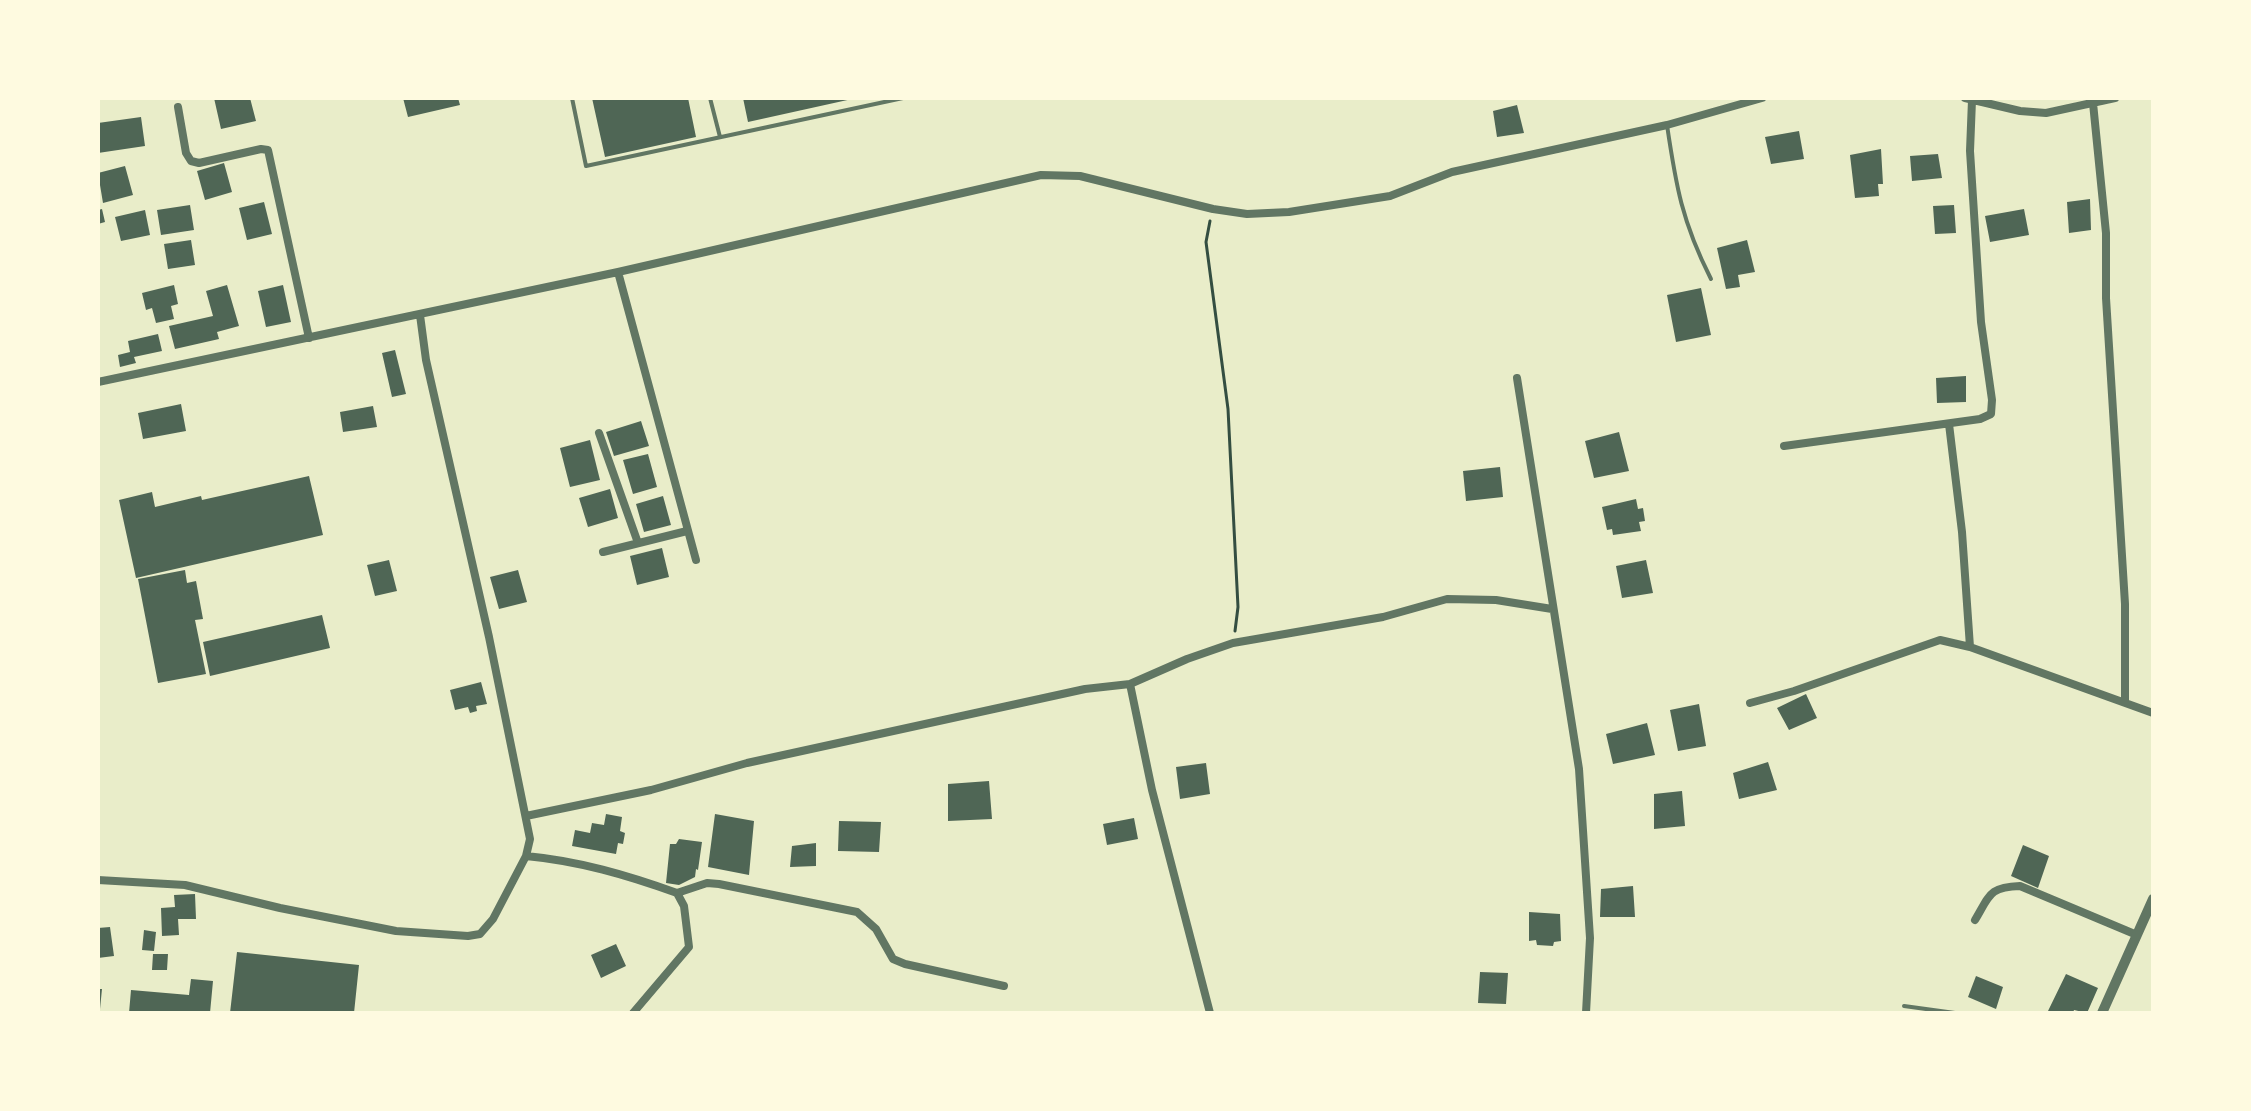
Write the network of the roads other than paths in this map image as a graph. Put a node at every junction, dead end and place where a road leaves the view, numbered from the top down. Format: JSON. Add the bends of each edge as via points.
{"nodes":[{"id":1,"x":572,"y":98,"type":"edge"},
{"id":2,"x":710,"y":98,"type":"edge"},
{"id":3,"x":903,"y":98,"type":"edge"},
{"id":4,"x":1762,"y":98,"type":"edge"},
{"id":5,"x":2115,"y":98,"type":"edge"},
{"id":6,"x":1968,"y":99,"type":"edge"},
{"id":7,"x":2093,"y":103,"type":"junction"},
{"id":8,"x":178,"y":107,"type":"dead end"},
{"id":9,"x":1667,"y":125,"type":"junction"},
{"id":10,"x":720,"y":137,"type":"junction"},
{"id":11,"x":618,"y":272,"type":"junction"},
{"id":12,"x":1711,"y":279,"type":"dead end"},
{"id":13,"x":420,"y":315,"type":"junction"},
{"id":14,"x":309,"y":338,"type":"junction"},
{"id":15,"x":1517,"y":378,"type":"dead end"},
{"id":16,"x":98,"y":382,"type":"edge"},
{"id":17,"x":1949,"y":424,"type":"junction"},
{"id":18,"x":599,"y":433,"type":"dead end"},
{"id":19,"x":1784,"y":446,"type":"dead end"},
{"id":20,"x":687,"y":531,"type":"junction"},
{"id":21,"x":638,"y":543,"type":"junction"},
{"id":22,"x":603,"y":552,"type":"dead end"},
{"id":23,"x":696,"y":560,"type":"dead end"},
{"id":24,"x":1552,"y":609,"type":"junction"},
{"id":25,"x":1970,"y":647,"type":"junction"},
{"id":26,"x":1130,"y":684,"type":"junction"},
{"id":27,"x":2125,"y":701,"type":"junction"},
{"id":28,"x":1750,"y":703,"type":"dead end"},
{"id":29,"x":2153,"y":713,"type":"edge"},
{"id":30,"x":526,"y":816,"type":"junction"},
{"id":31,"x":526,"y":856,"type":"junction"},
{"id":32,"x":98,"y":880,"type":"edge"},
{"id":33,"x":677,"y":893,"type":"junction"},
{"id":34,"x":2153,"y":899,"type":"edge"},
{"id":35,"x":1975,"y":920,"type":"dead end"},
{"id":36,"x":2137,"y":935,"type":"junction"},
{"id":37,"x":1004,"y":986,"type":"dead end"},
{"id":38,"x":1904,"y":1006,"type":"dead end"},
{"id":39,"x":633,"y":1013,"type":"edge"},
{"id":40,"x":1210,"y":1013,"type":"edge"},
{"id":41,"x":1586,"y":1013,"type":"edge"},
{"id":42,"x":1955,"y":1013,"type":"edge"},
{"id":43,"x":2102,"y":1013,"type":"edge"}],
"edges":[{"from":1,"to":10,"type":"lane","via":[[586,166]]},
{"from":2,"to":10,"type":"lane"},
{"from":3,"to":10,"type":"lane"},
{"from":4,"to":9,"type":"street"},
{"from":5,"to":7,"type":"street"},
{"from":6,"to":7,"type":"street","via":[[2046,113]]},
{"from":6,"to":17,"type":"street","via":[[1981,322],[1993,407],[1987,417]]},
{"from":7,"to":27,"type":"street","via":[[2106,233]]},
{"from":8,"to":14,"type":"street","via":[[191,161],[268,150]]},
{"from":9,"to":11,"type":"street","via":[[1452,172],[1390,196],[1271,214],[1213,209],[1080,176],[1041,175]]},
{"from":9,"to":12,"type":"lane","via":[[1681,209]]},
{"from":11,"to":13,"type":"street"},
{"from":11,"to":20,"type":"street"},
{"from":13,"to":14,"type":"street"},
{"from":13,"to":30,"type":"street"},
{"from":14,"to":16,"type":"street"},
{"from":15,"to":24,"type":"street"},
{"from":17,"to":19,"type":"street"},
{"from":17,"to":25,"type":"street"},
{"from":18,"to":21,"type":"street"},
{"from":20,"to":21,"type":"street"},
{"from":20,"to":23,"type":"street"},
{"from":21,"to":22,"type":"street"},
{"from":24,"to":26,"type":"street","via":[[1447,599],[1383,617],[1233,643]]},
{"from":24,"to":41,"type":"street","via":[[1584,811],[1590,938]]},
{"from":25,"to":27,"type":"street"},
{"from":25,"to":28,"type":"street","via":[[1940,640]]},
{"from":26,"to":30,"type":"street","via":[[1085,689]]},
{"from":26,"to":40,"type":"street"},
{"from":27,"to":29,"type":"street"},
{"from":30,"to":31,"type":"street"},
{"from":31,"to":32,"type":"street","via":[[487,928],[468,936],[396,931],[185,885]]},
{"from":31,"to":33,"type":"street","via":[[580,862]]},
{"from":33,"to":37,"type":"street","via":[[719,884],[857,912],[876,929],[893,959]]},
{"from":33,"to":39,"type":"street","via":[[684,906],[689,947]]},
{"from":34,"to":36,"type":"street"},
{"from":35,"to":36,"type":"street","via":[[2001,886],[2020,886]]},
{"from":36,"to":43,"type":"street"},
{"from":38,"to":42,"type":"lane"}]}
